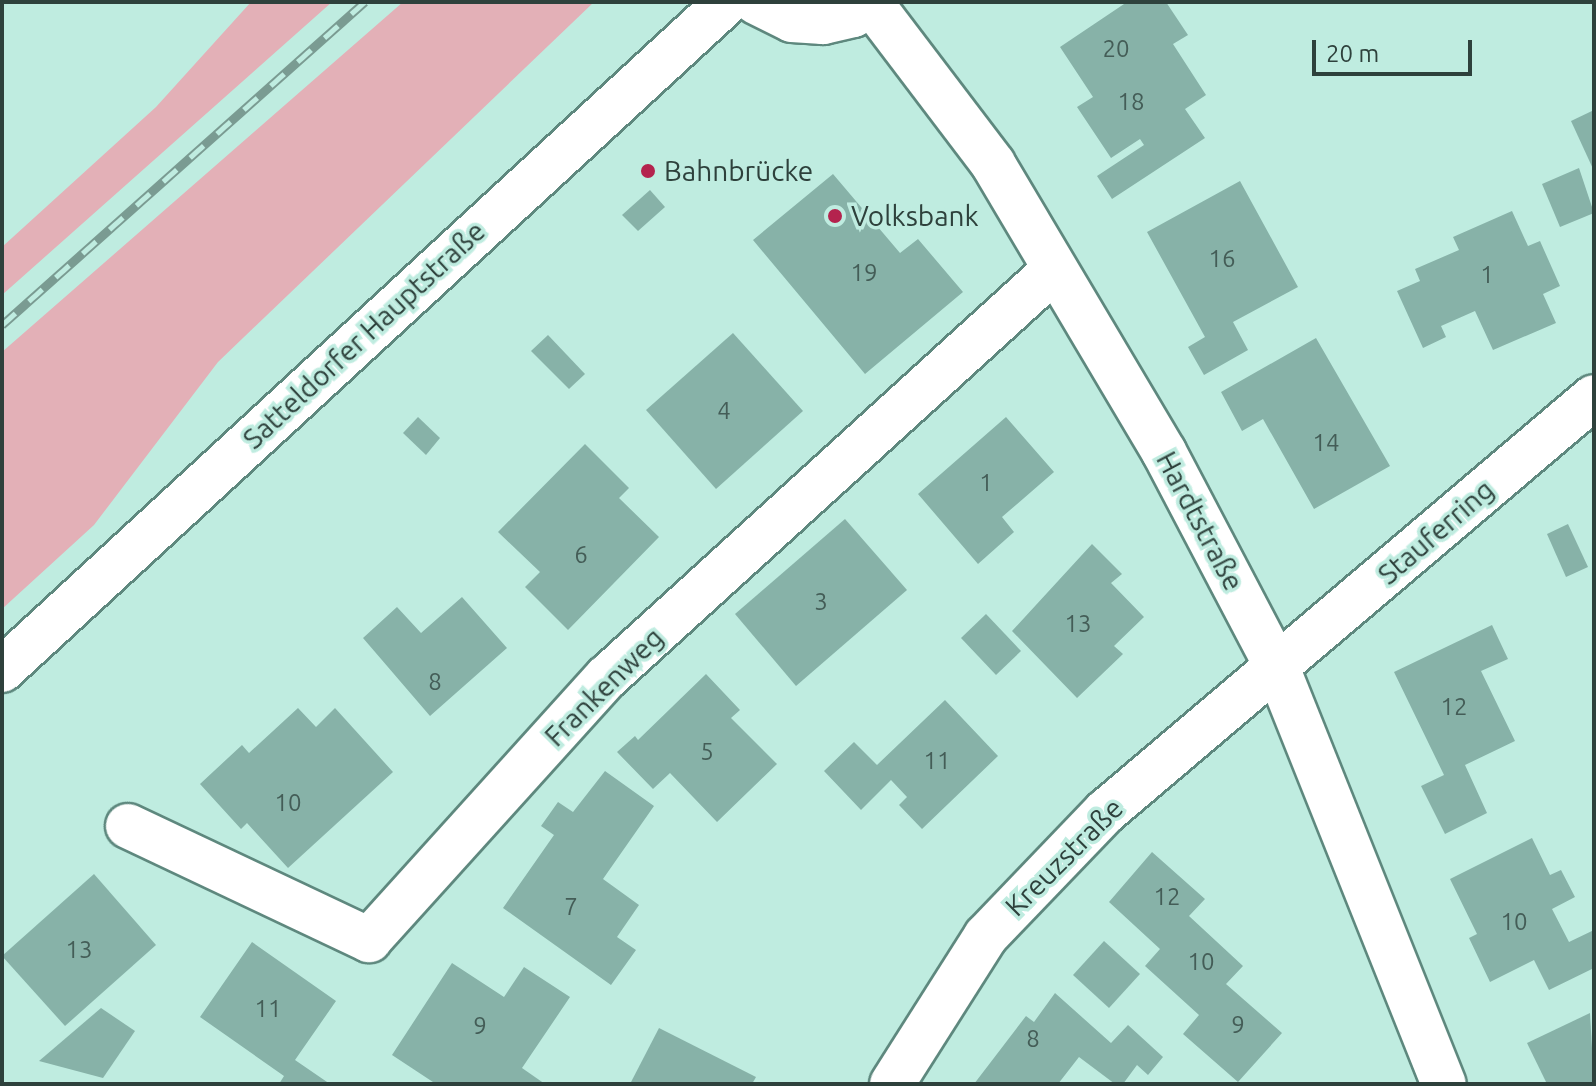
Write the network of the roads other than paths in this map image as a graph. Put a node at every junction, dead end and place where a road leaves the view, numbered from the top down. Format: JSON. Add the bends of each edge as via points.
{"nodes":[{"id":1,"x":727,"y":2,"type":"edge"},
{"id":2,"x":756,"y":2,"type":"edge"},
{"id":3,"x":872,"y":3,"type":"edge"},
{"id":4,"x":1053,"y":271,"type":"junction"},
{"id":5,"x":1594,"y":397,"type":"edge"},
{"id":6,"x":1277,"y":667,"type":"junction"},
{"id":7,"x":2,"y":670,"type":"edge"},
{"id":8,"x":128,"y":826,"type":"dead end"},
{"id":9,"x":892,"y":1084,"type":"edge"},
{"id":10,"x":1444,"y":1084,"type":"edge"}],
"edges":[{"from":1,"to":7,"type":"street","name":"Satteldorfer Hauptstraße"},
{"from":2,"to":3,"type":"street","via":[[792,20],[823,22],[853,15]]},
{"from":3,"to":4,"type":"street","name":"Hardtstraße","via":[[993,164]]},
{"from":4,"to":6,"type":"street","name":"Hardtstraße","via":[[1164,452]]},
{"from":4,"to":8,"type":"street","name":"Frankenweg","via":[[607,677],[369,940]]},
{"from":5,"to":6,"type":"street","name":"Stauferring"},
{"from":6,"to":9,"type":"street","name":"Kreuzstraße","via":[[1105,812],[986,936]]},
{"from":6,"to":10,"type":"street","name":"Hardtstraße"}]}
